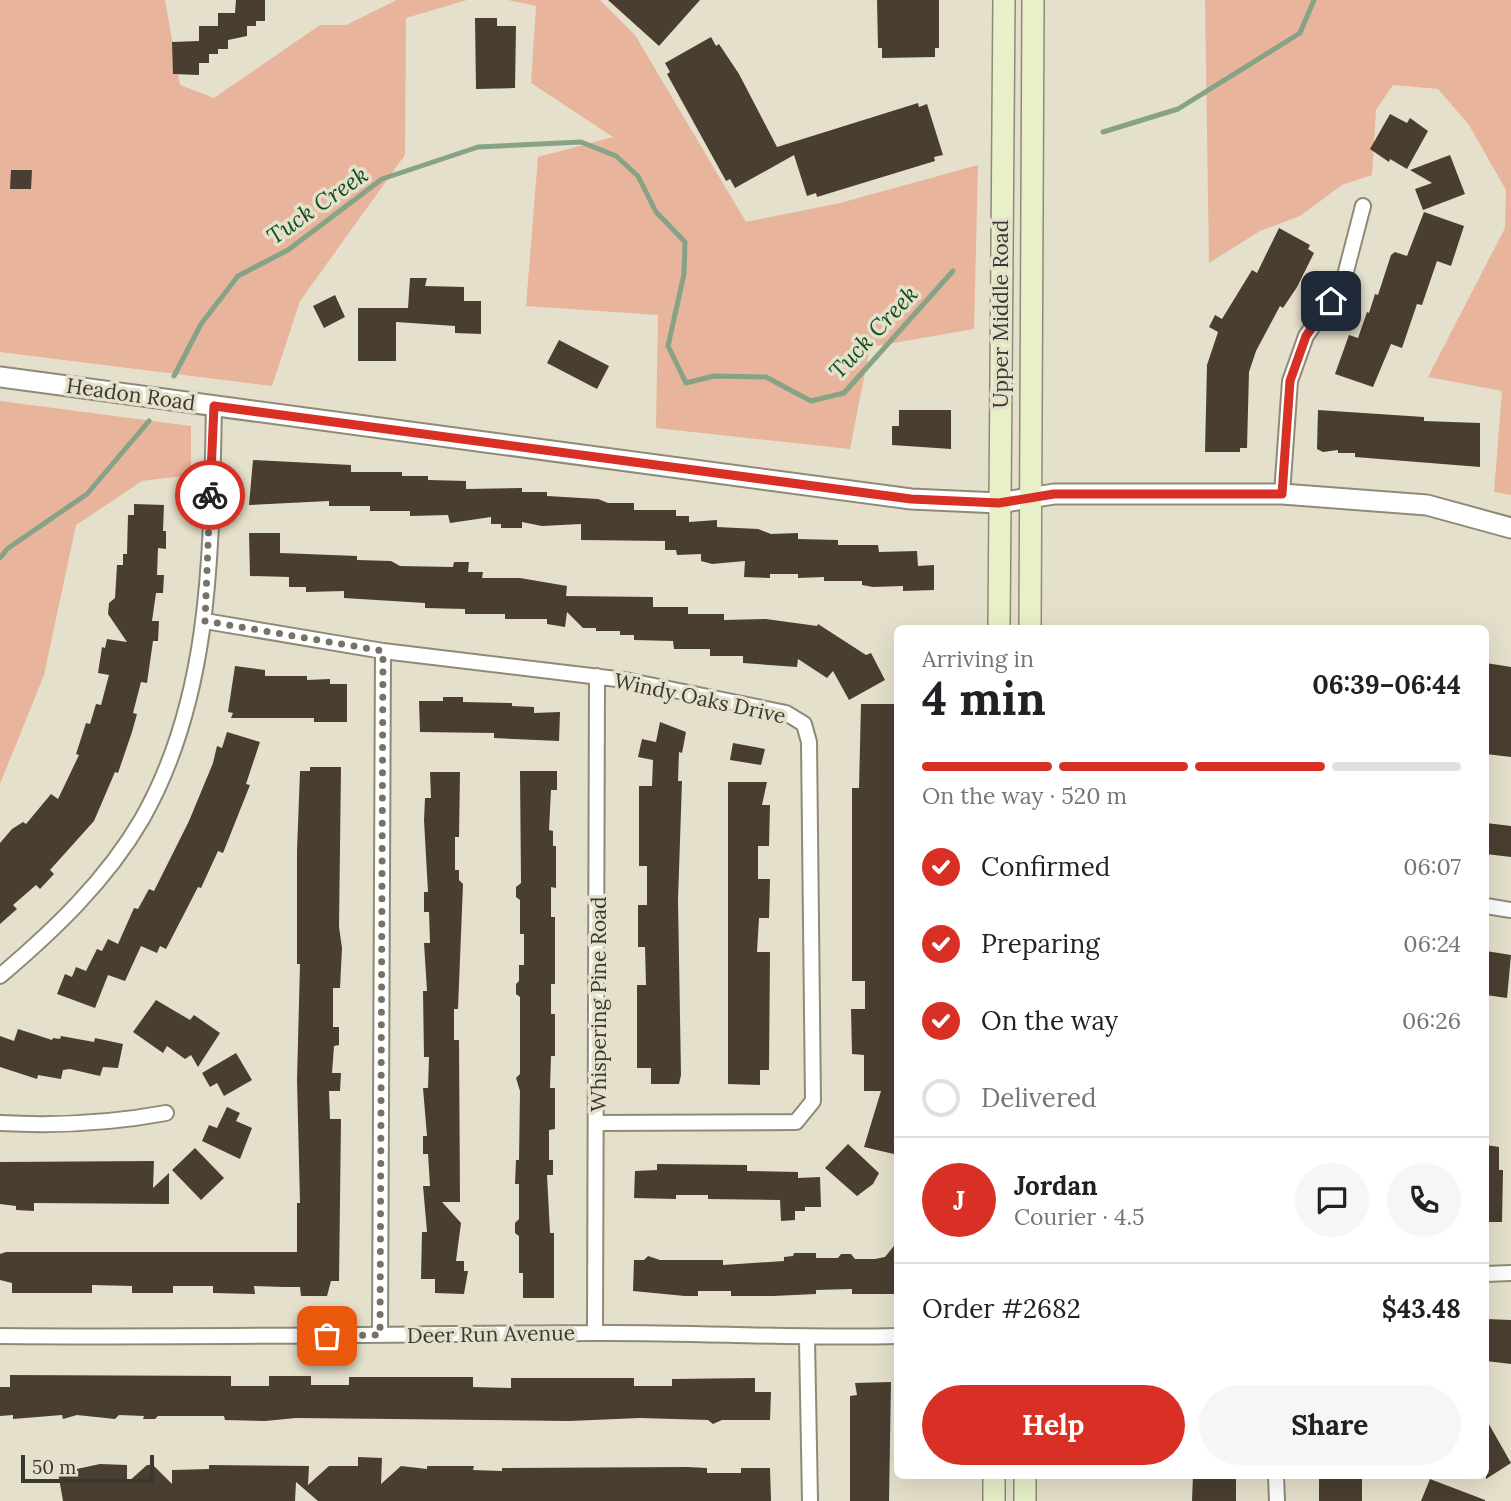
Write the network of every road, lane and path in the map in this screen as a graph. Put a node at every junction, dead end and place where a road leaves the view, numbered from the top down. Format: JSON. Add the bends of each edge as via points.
{"nodes":[{"id":1,"x":1004,"y":0,"type":"edge"},
{"id":2,"x":1033,"y":0,"type":"edge"},
{"id":3,"x":1363,"y":206,"type":"dead end"},
{"id":4,"x":0,"y":377,"type":"edge"},
{"id":5,"x":214,"y":406,"type":"junction"},
{"id":6,"x":1282,"y":494,"type":"junction"},
{"id":7,"x":1031,"y":497,"type":"junction"},
{"id":8,"x":999,"y":503,"type":"junction"},
{"id":9,"x":1511,"y":528,"type":"edge"},
{"id":10,"x":205,"y":621,"type":"junction"},
{"id":11,"x":999,"y":625,"type":"edge"},
{"id":12,"x":1030,"y":625,"type":"edge"},
{"id":13,"x":383,"y":651,"type":"junction"},
{"id":14,"x":597,"y":676,"type":"junction"},
{"id":15,"x":1489,"y":906,"type":"edge"},
{"id":16,"x":1511,"y":909,"type":"edge"},
{"id":17,"x":0,"y":976,"type":"edge"},
{"id":18,"x":166,"y":1114,"type":"dead end"},
{"id":19,"x":0,"y":1123,"type":"edge"},
{"id":20,"x":598,"y":1123,"type":"junction"},
{"id":21,"x":1511,"y":1273,"type":"edge"},
{"id":22,"x":1489,"y":1274,"type":"edge"},
{"id":23,"x":596,"y":1332,"type":"junction"},
{"id":24,"x":380,"y":1335,"type":"junction"},
{"id":25,"x":0,"y":1336,"type":"edge"},
{"id":26,"x":894,"y":1336,"type":"edge"},
{"id":27,"x":807,"y":1339,"type":"junction"},
{"id":28,"x":994,"y":1479,"type":"edge"},
{"id":29,"x":1025,"y":1479,"type":"edge"},
{"id":30,"x":1276,"y":1479,"type":"edge"},
{"id":31,"x":810,"y":1501,"type":"edge"},
{"id":32,"x":994,"y":1501,"type":"edge"},
{"id":33,"x":1025,"y":1501,"type":"edge"},
{"id":34,"x":1277,"y":1501,"type":"edge"}],
"edges":[{"from":1,"to":8,"type":"main road","name":"Upper Middle Road"},
{"from":2,"to":7,"type":"main road","name":"Upper Middle Road"},
{"from":3,"to":6,"type":"street","via":[[1343,283],[1306,336],[1290,381]]},
{"from":4,"to":5,"type":"street","name":"Headon Road"},
{"from":5,"to":8,"type":"street","name":"Headon Road","via":[[911,499]]},
{"from":5,"to":10,"type":"street"},
{"from":6,"to":7,"type":"street","name":"Headon Road"},
{"from":6,"to":9,"type":"street","name":"Headon Road","via":[[1427,505]]},
{"from":7,"to":8,"type":"street","name":"Headon Road"},
{"from":7,"to":12,"type":"main road","name":"Upper Middle Road"},
{"from":8,"to":11,"type":"main road","name":"Upper Middle Road"},
{"from":10,"to":13,"type":"street","name":"Windy Oaks Drive"},
{"from":10,"to":17,"type":"street","via":[[191,697],[142,819],[52,931]]},
{"from":13,"to":14,"type":"street","name":"Windy Oaks Drive"},
{"from":13,"to":24,"type":"street"},
{"from":14,"to":20,"type":"street","name":"Whispering Pine Road"},
{"from":14,"to":20,"type":"street","name":"Windy Oaks Drive","via":[[786,713],[804,724],[808,742],[813,1101],[796,1122]]},
{"from":15,"to":16,"type":"street"},
{"from":18,"to":19,"type":"street","via":[[51,1124]]},
{"from":20,"to":23,"type":"street","name":"Whispering Pine Road"},
{"from":21,"to":22,"type":"street"},
{"from":23,"to":24,"type":"street","name":"Deer Run Avenue"},
{"from":23,"to":27,"type":"street","name":"Deer Run Avenue"},
{"from":24,"to":25,"type":"street","name":"Deer Run Avenue"},
{"from":26,"to":27,"type":"street","name":"Deer Run Avenue"},
{"from":27,"to":31,"type":"street"},
{"from":28,"to":32,"type":"main road"},
{"from":29,"to":33,"type":"main road"},
{"from":30,"to":34,"type":"street"}]}
